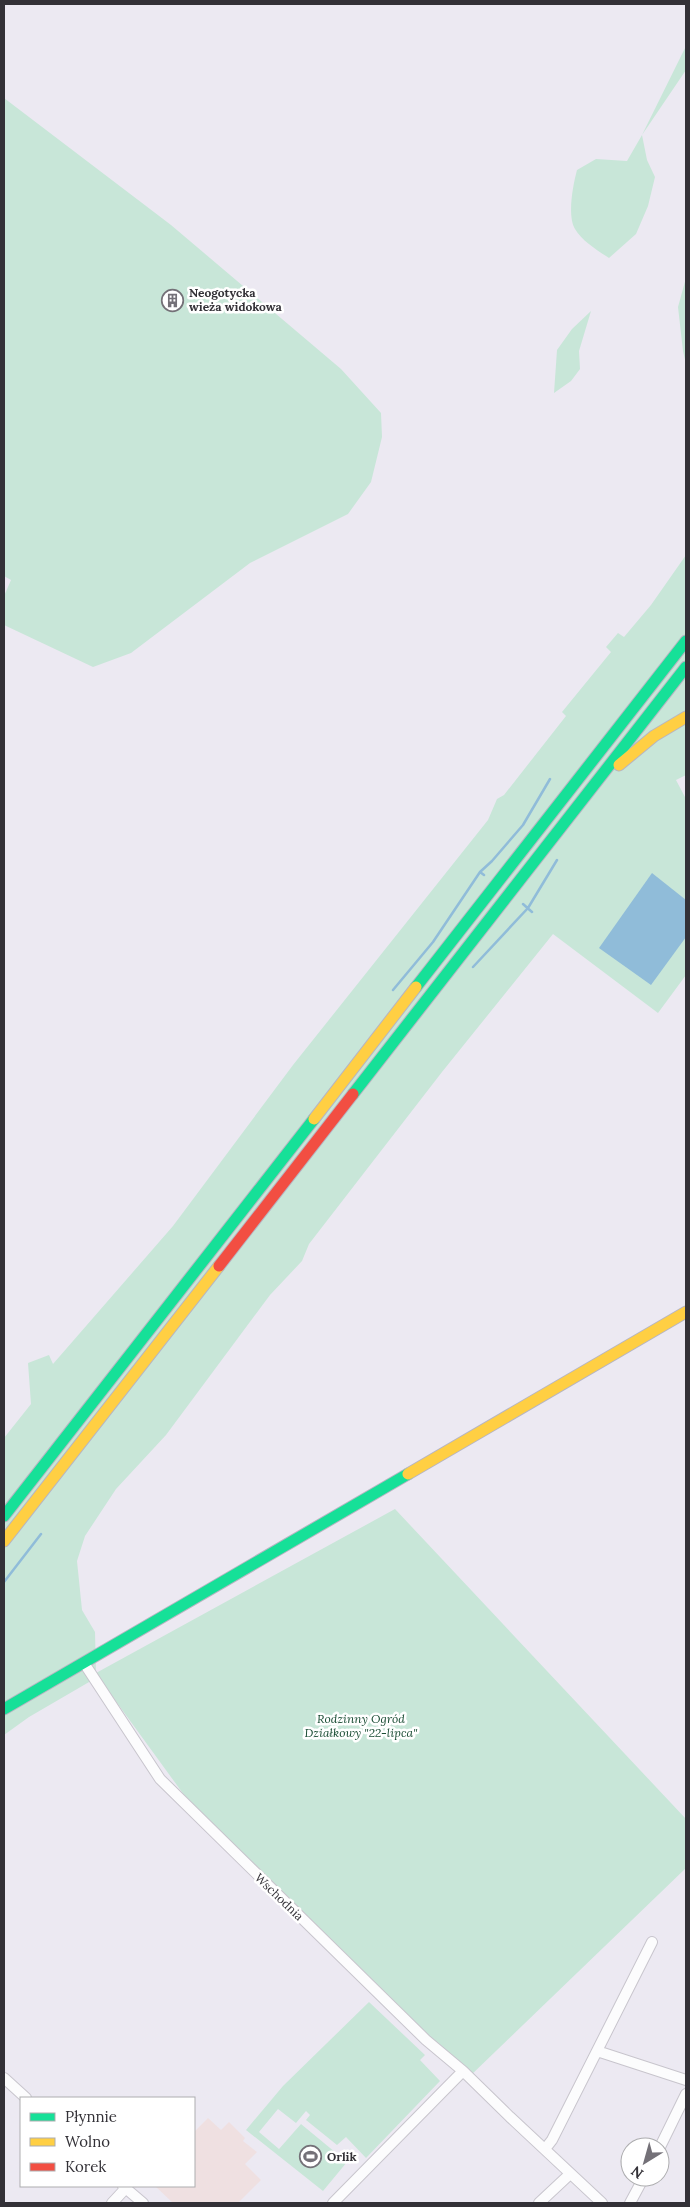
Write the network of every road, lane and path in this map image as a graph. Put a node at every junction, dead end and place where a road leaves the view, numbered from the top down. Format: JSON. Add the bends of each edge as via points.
{"nodes":[{"id":1,"x":686,"y":641,"type":"edge"},
{"id":2,"x":686,"y":667,"type":"edge"},
{"id":3,"x":686,"y":717,"type":"edge"},
{"id":4,"x":592,"y":788,"type":"junction"},
{"id":5,"x":686,"y":1312,"type":"edge"},
{"id":6,"x":4,"y":1516,"type":"edge"},
{"id":7,"x":4,"y":1541,"type":"edge"},
{"id":8,"x":84,"y":1663,"type":"junction"},
{"id":9,"x":4,"y":1709,"type":"edge"},
{"id":10,"x":652,"y":1942,"type":"dead end"},
{"id":11,"x":597,"y":2051,"type":"junction"},
{"id":12,"x":463,"y":2071,"type":"junction"},
{"id":13,"x":4,"y":2078,"type":"edge"},
{"id":14,"x":686,"y":2080,"type":"edge"},
{"id":15,"x":686,"y":2094,"type":"edge"},
{"id":16,"x":25,"y":2097,"type":"edge"},
{"id":17,"x":665,"y":2137,"type":"edge"},
{"id":18,"x":545,"y":2149,"type":"junction"},
{"id":19,"x":570,"y":2174,"type":"junction"},
{"id":20,"x":639,"y":2187,"type":"edge"},
{"id":21,"x":128,"y":2190,"type":"edge"},
{"id":22,"x":112,"y":2203,"type":"edge"},
{"id":23,"x":143,"y":2203,"type":"edge"},
{"id":24,"x":333,"y":2203,"type":"edge"},
{"id":25,"x":539,"y":2203,"type":"edge"},
{"id":26,"x":602,"y":2203,"type":"edge"},
{"id":27,"x":630,"y":2203,"type":"edge"}],
"edges":[{"from":1,"to":6,"type":"main road"},
{"from":2,"to":4,"type":"main road"},
{"from":3,"to":4,"type":"main road","via":[[654,736]]},
{"from":4,"to":7,"type":"main road"},
{"from":5,"to":8,"type":"main road"},
{"from":8,"to":9,"type":"main road"},
{"from":8,"to":12,"type":"street","name":"Wschodnia","via":[[169,1789],[426,2040]]},
{"from":10,"to":11,"type":"street"},
{"from":11,"to":14,"type":"street"},
{"from":11,"to":18,"type":"street"},
{"from":12,"to":18,"type":"street","name":"Wschodnia"},
{"from":12,"to":24,"type":"street"},
{"from":13,"to":16,"type":"street"},
{"from":15,"to":17,"type":"street"},
{"from":18,"to":19,"type":"street","name":"Wschodnia"},
{"from":19,"to":25,"type":"street"},
{"from":19,"to":26,"type":"street","name":"Wschodnia"},
{"from":20,"to":27,"type":"street"},
{"from":21,"to":22,"type":"street"},
{"from":21,"to":23,"type":"street"}]}
